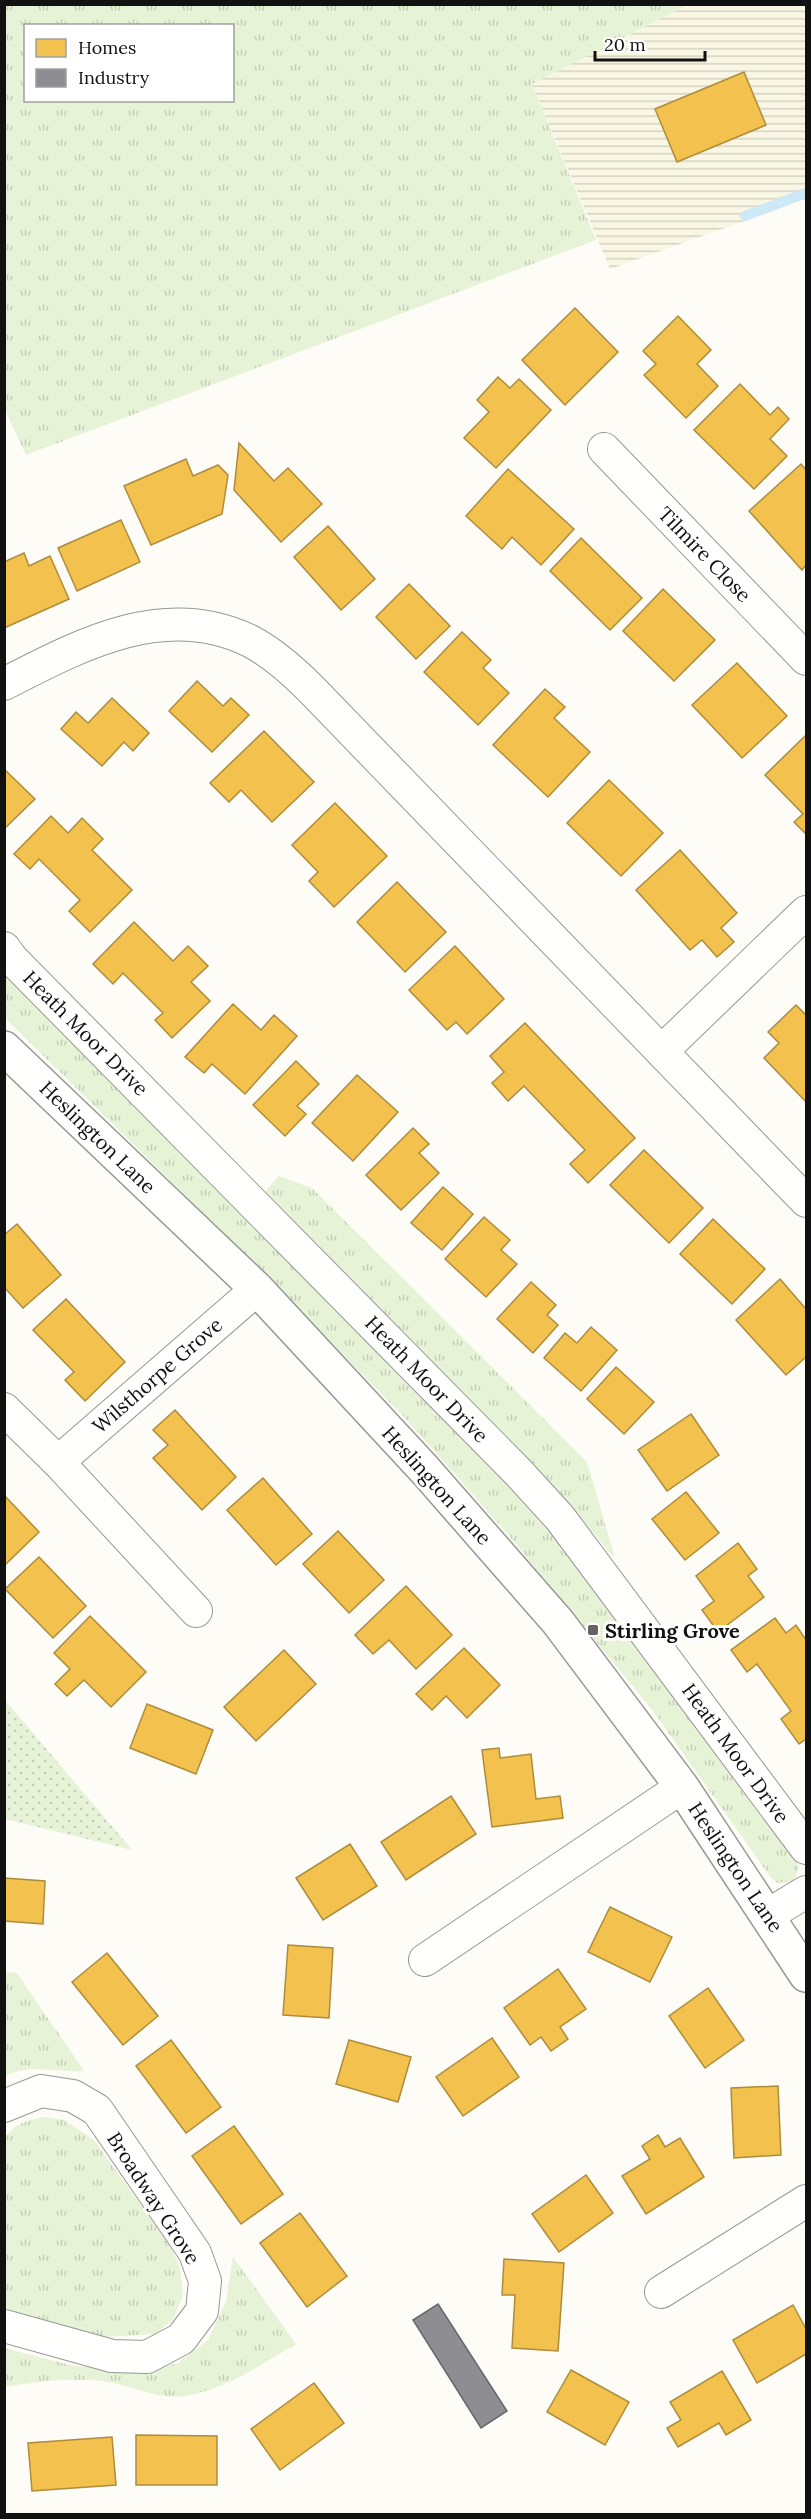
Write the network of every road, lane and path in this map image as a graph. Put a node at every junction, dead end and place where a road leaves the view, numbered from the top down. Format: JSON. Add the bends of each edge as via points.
{"nodes":[{"id":1,"x":604,"y":449,"type":"dead end"},
{"id":2,"x":807,"y":659,"type":"edge"},
{"id":3,"x":4,"y":684,"type":"edge"},
{"id":4,"x":807,"y":912,"type":"edge"},
{"id":5,"x":4,"y":948,"type":"edge"},
{"id":6,"x":4,"y":1048,"type":"edge"},
{"id":7,"x":662,"y":1051,"type":"junction"},
{"id":8,"x":807,"y":1201,"type":"edge"},
{"id":9,"x":257,"y":1288,"type":"junction"},
{"id":10,"x":4,"y":1409,"type":"edge"},
{"id":11,"x":58,"y":1462,"type":"junction"},
{"id":12,"x":196,"y":1611,"type":"dead end"},
{"id":13,"x":682,"y":1787,"type":"junction"},
{"id":14,"x":807,"y":1848,"type":"edge"},
{"id":15,"x":807,"y":1892,"type":"edge"},
{"id":16,"x":807,"y":1908,"type":"edge"},
{"id":17,"x":773,"y":1922,"type":"junction"},
{"id":18,"x":425,"y":1960,"type":"dead end"},
{"id":19,"x":807,"y":1975,"type":"edge"},
{"id":20,"x":4,"y":2106,"type":"edge"},
{"id":21,"x":807,"y":2201,"type":"edge"},
{"id":22,"x":661,"y":2292,"type":"dead end"},
{"id":23,"x":4,"y":2326,"type":"edge"}],
"edges":[{"from":1,"to":2,"type":"street","name":"Tilmire Close"},
{"from":3,"to":7,"type":"street","via":[[94,641],[144,626],[176,624],[218,629],[250,641],[284,663],[311,688]]},
{"from":4,"to":7,"type":"street"},
{"from":5,"to":14,"type":"street","name":"Heath Moor Drive","via":[[560,1518]]},
{"from":6,"to":9,"type":"street","name":"Heslington Lane"},
{"from":7,"to":8,"type":"street"},
{"from":9,"to":11,"type":"street","name":"Wilsthorpe Grove"},
{"from":9,"to":13,"type":"street","name":"Heslington Lane","via":[[558,1622]]},
{"from":10,"to":11,"type":"street"},
{"from":11,"to":12,"type":"street"},
{"from":13,"to":17,"type":"street","name":"Heslington Lane"},
{"from":13,"to":18,"type":"street"},
{"from":15,"to":17,"type":"street"},
{"from":16,"to":17,"type":"street"},
{"from":17,"to":19,"type":"street","name":"Heslington Lane"},
{"from":20,"to":23,"type":"street","name":"Broadway Grove","via":[[41,2091],[73,2096],[97,2110],[195,2253],[205,2281],[202,2311],[181,2339],[147,2357],[112,2356]]},
{"from":21,"to":22,"type":"street"}]}
